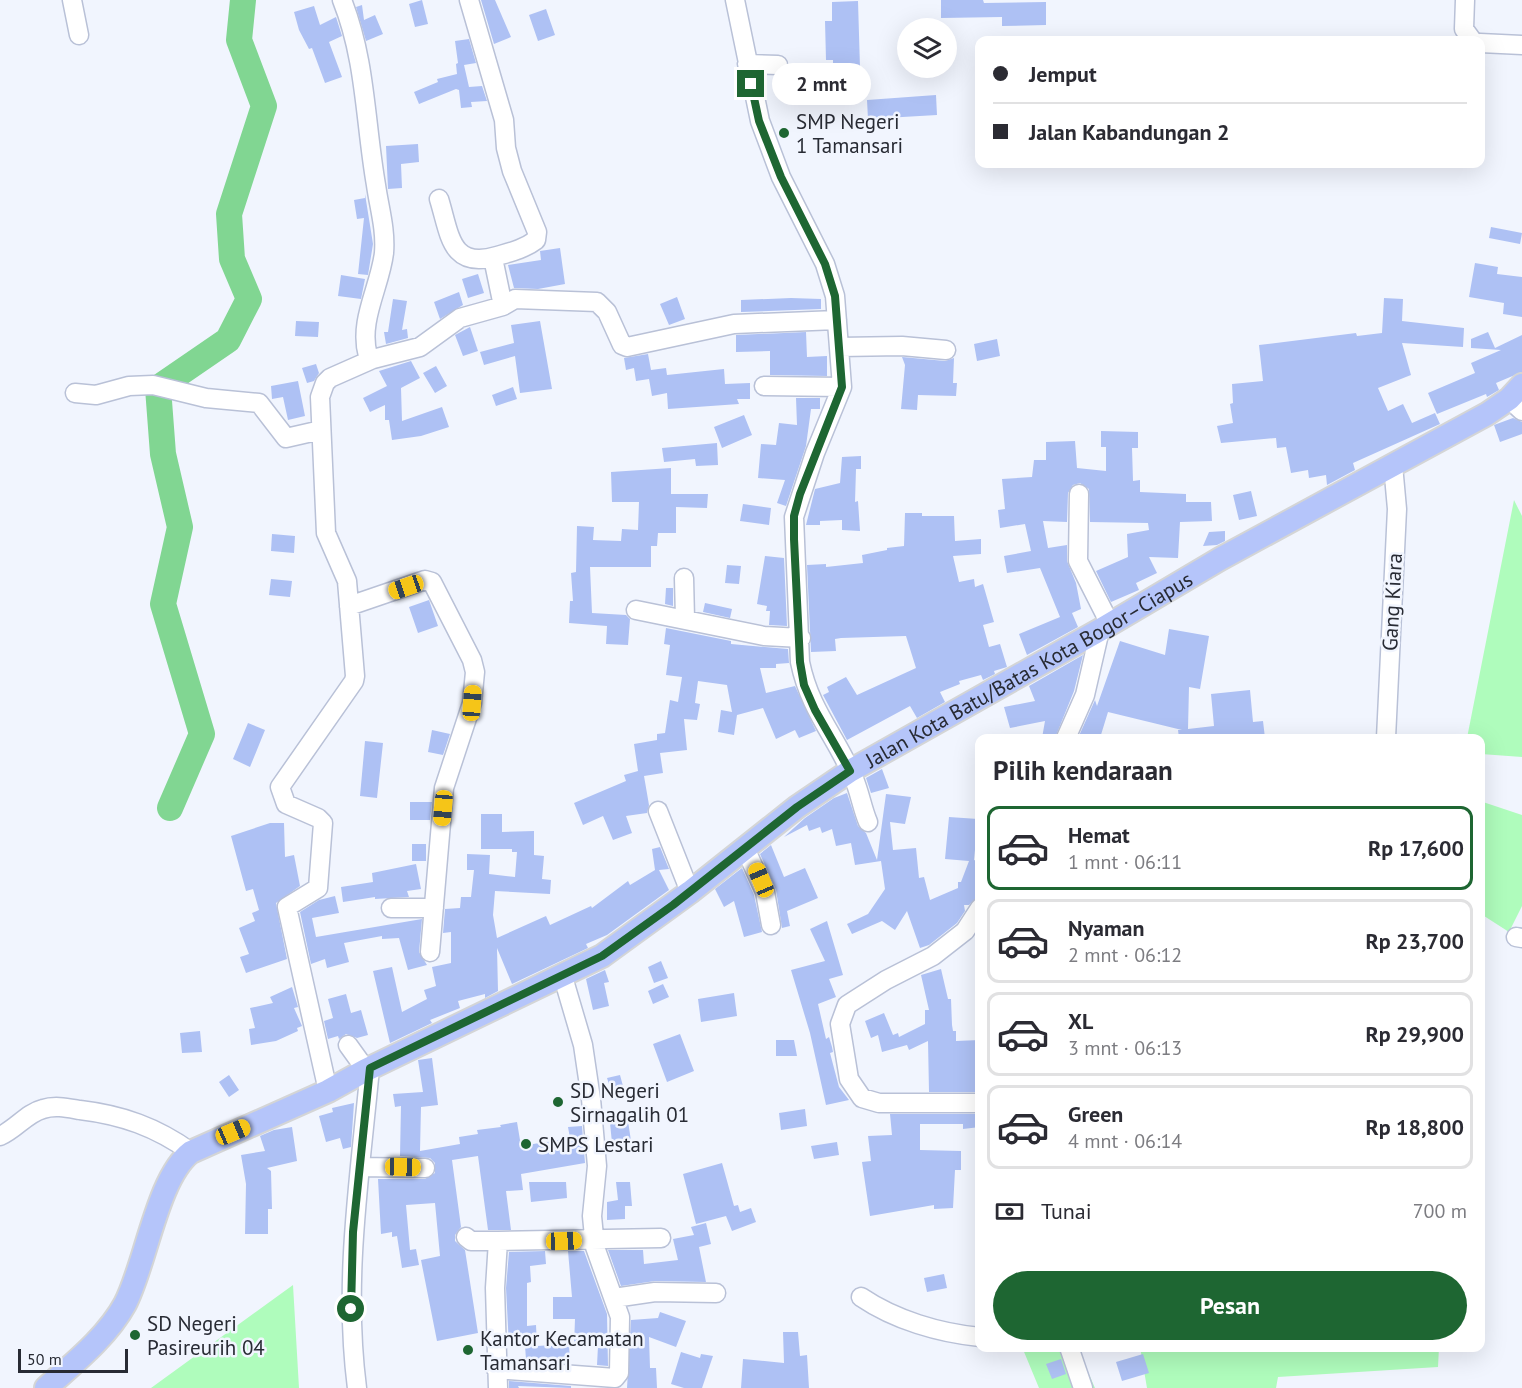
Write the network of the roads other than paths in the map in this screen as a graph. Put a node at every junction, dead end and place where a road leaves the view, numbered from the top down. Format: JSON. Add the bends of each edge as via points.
{"nodes":[{"id":1,"x":72,"y":0,"type":"edge"},
{"id":2,"x":342,"y":0,"type":"edge"},
{"id":3,"x":469,"y":0,"type":"edge"},
{"id":4,"x":735,"y":0,"type":"edge"},
{"id":5,"x":1465,"y":0,"type":"edge"},
{"id":6,"x":80,"y":35,"type":"dead end"},
{"id":7,"x":1469,"y":36,"type":"edge"},
{"id":8,"x":1485,"y":43,"type":"edge"},
{"id":9,"x":1522,"y":45,"type":"edge"},
{"id":10,"x":747,"y":64,"type":"junction"},
{"id":11,"x":778,"y":65,"type":"dead end"},
{"id":12,"x":439,"y":199,"type":"dead end"},
{"id":13,"x":494,"y":258,"type":"junction"},
{"id":14,"x":503,"y":306,"type":"junction"},
{"id":15,"x":837,"y":320,"type":"junction"},
{"id":16,"x":839,"y":347,"type":"junction"},
{"id":17,"x":946,"y":350,"type":"dead end"},
{"id":18,"x":374,"y":359,"type":"junction"},
{"id":19,"x":764,"y":386,"type":"dead end"},
{"id":20,"x":842,"y":387,"type":"junction"},
{"id":21,"x":75,"y":393,"type":"dead end"},
{"id":22,"x":1518,"y":398,"type":"edge"},
{"id":23,"x":321,"y":430,"type":"junction"},
{"id":24,"x":1393,"y":465,"type":"junction"},
{"id":25,"x":1079,"y":494,"type":"dead end"},
{"id":26,"x":684,"y":578,"type":"dead end"},
{"id":27,"x":349,"y":606,"type":"junction"},
{"id":28,"x":636,"y":610,"type":"dead end"},
{"id":29,"x":685,"y":619,"type":"junction"},
{"id":30,"x":1105,"y":627,"type":"junction"},
{"id":31,"x":801,"y":638,"type":"junction"},
{"id":32,"x":1068,"y":734,"type":"edge"},
{"id":33,"x":1386,"y":734,"type":"edge"},
{"id":34,"x":850,"y":771,"type":"junction"},
{"id":35,"x":658,"y":811,"type":"dead end"},
{"id":36,"x":868,"y":822,"type":"dead end"},
{"id":37,"x":746,"y":848,"type":"junction"},
{"id":38,"x":690,"y":892,"type":"junction"},
{"id":39,"x":391,"y":908,"type":"dead end"},
{"id":40,"x":434,"y":908,"type":"junction"},
{"id":41,"x":975,"y":916,"type":"edge"},
{"id":42,"x":771,"y":925,"type":"dead end"},
{"id":43,"x":430,"y":952,"type":"dead end"},
{"id":44,"x":563,"y":977,"type":"junction"},
{"id":45,"x":348,"y":1045,"type":"dead end"},
{"id":46,"x":368,"y":1069,"type":"junction"},
{"id":47,"x":328,"y":1091,"type":"junction"},
{"id":48,"x":975,"y":1103,"type":"edge"},
{"id":49,"x":0,"y":1136,"type":"edge"},
{"id":50,"x":191,"y":1152,"type":"junction"},
{"id":51,"x":360,"y":1167,"type":"junction"},
{"id":52,"x":425,"y":1168,"type":"dead end"},
{"id":53,"x":466,"y":1237,"type":"dead end"},
{"id":54,"x":662,"y":1238,"type":"dead end"},
{"id":55,"x":594,"y":1240,"type":"junction"},
{"id":56,"x":498,"y":1241,"type":"junction"},
{"id":57,"x":716,"y":1293,"type":"dead end"},
{"id":58,"x":861,"y":1297,"type":"dead end"},
{"id":59,"x":614,"y":1298,"type":"junction"},
{"id":60,"x":975,"y":1336,"type":"edge"},
{"id":61,"x":1071,"y":1352,"type":"edge"},
{"id":62,"x":496,"y":1369,"type":"junction"},
{"id":63,"x":46,"y":1388,"type":"edge"},
{"id":64,"x":357,"y":1388,"type":"edge"},
{"id":65,"x":498,"y":1388,"type":"edge"},
{"id":66,"x":1083,"y":1388,"type":"edge"}],
"edges":[{"from":1,"to":6,"type":"street"},
{"from":2,"to":18,"type":"street","via":[[360,56],[383,222],[384,252],[365,336],[368,356]]},
{"from":3,"to":13,"type":"street","via":[[504,120],[512,171],[537,232],[536,240],[528,246]]},
{"from":4,"to":10,"type":"street"},
{"from":5,"to":7,"type":"street","via":[[1464,29]]},
{"from":8,"to":9,"type":"street"},
{"from":10,"to":11,"type":"street"},
{"from":10,"to":15,"type":"street","via":[[759,121],[781,177],[825,264],[835,296]]},
{"from":12,"to":13,"type":"street","via":[[460,255],[476,261]]},
{"from":13,"to":14,"type":"street"},
{"from":14,"to":15,"type":"street","via":[[515,299],[597,302],[607,312],[622,345],[627,347],[734,324]]},
{"from":14,"to":18,"type":"street","via":[[460,318],[420,347]]},
{"from":15,"to":16,"type":"street"},
{"from":16,"to":17,"type":"street"},
{"from":16,"to":20,"type":"street"},
{"from":18,"to":23,"type":"street","via":[[325,383],[320,397]]},
{"from":19,"to":20,"type":"street"},
{"from":20,"to":31,"type":"street","via":[[794,516]]},
{"from":21,"to":23,"type":"street","via":[[96,395],[129,386],[159,386],[206,399],[259,403],[286,438]]},
{"from":22,"to":24,"type":"main road","name":"Jalan Kota Batu/Batas Kota Bogor–Ciapus"},
{"from":23,"to":27,"type":"street","via":[[326,533],[345,575]]},
{"from":24,"to":30,"type":"main road","name":"Jalan Kota Batu/Batas Kota Bogor–Ciapus"},
{"from":24,"to":33,"type":"street","name":"Gang Kiara","via":[[1397,509]]},
{"from":25,"to":30,"type":"street","via":[[1078,561]]},
{"from":26,"to":29,"type":"street"},
{"from":27,"to":40,"type":"street","via":[[425,580],[432,582],[474,667],[472,703],[444,788]]},
{"from":27,"to":47,"type":"street","via":[[354,681],[280,787],[286,804],[318,818],[324,828],[318,888],[287,907]]},
{"from":28,"to":29,"type":"street"},
{"from":29,"to":31,"type":"street","via":[[764,636]]},
{"from":30,"to":32,"type":"street","via":[[1085,695]]},
{"from":30,"to":34,"type":"main road","name":"Jalan Kota Batu/Batas Kota Bogor–Ciapus"},
{"from":31,"to":34,"type":"street","via":[[804,685]]},
{"from":34,"to":36,"type":"street"},
{"from":34,"to":37,"type":"main road","name":"Jalan Kota Batu/Batas Kota Bogor–Ciapus"},
{"from":35,"to":38,"type":"street"},
{"from":37,"to":38,"type":"main road","name":"Jalan Kota Batu/Batas Kota Bogor–Ciapus"},
{"from":37,"to":42,"type":"street","via":[[765,892]]},
{"from":38,"to":44,"type":"main road","name":"Jalan Kota Batu/Batas Kota Bogor–Ciapus","via":[[602,956]]},
{"from":39,"to":40,"type":"street"},
{"from":40,"to":43,"type":"street"},
{"from":41,"to":48,"type":"street","via":[[965,931],[933,956],[847,1005],[840,1024],[849,1079],[862,1098],[879,1103]]},
{"from":44,"to":46,"type":"main road","name":"Jalan Kota Batu/Batas Kota Bogor–Ciapus"},
{"from":44,"to":55,"type":"street","via":[[583,1046],[591,1099],[597,1166]]},
{"from":45,"to":46,"type":"street"},
{"from":46,"to":47,"type":"main road","name":"Jalan Kota Batu/Batas Kota Bogor–Ciapus"},
{"from":46,"to":51,"type":"street"},
{"from":47,"to":50,"type":"main road","name":"Jalan Kota Batu/Batas Kota Bogor–Ciapus"},
{"from":49,"to":50,"type":"street","via":[[39,1110],[58,1107],[110,1114],[148,1126]]},
{"from":50,"to":63,"type":"main road","name":"Jalan Kota Batu/Batas Kota Bogor–Ciapus","via":[[172,1178],[135,1283],[117,1318]]},
{"from":51,"to":52,"type":"street"},
{"from":51,"to":64,"type":"street","via":[[351,1309]]},
{"from":53,"to":56,"type":"street","via":[[471,1241]]},
{"from":54,"to":55,"type":"street"},
{"from":55,"to":56,"type":"street"},
{"from":55,"to":59,"type":"street"},
{"from":56,"to":62,"type":"street"},
{"from":57,"to":59,"type":"street","via":[[655,1292]]},
{"from":58,"to":60,"type":"street","via":[[898,1317]]},
{"from":59,"to":62,"type":"street","via":[[620,1317],[617,1378]]},
{"from":61,"to":66,"type":"street"},
{"from":62,"to":65,"type":"street"}]}
